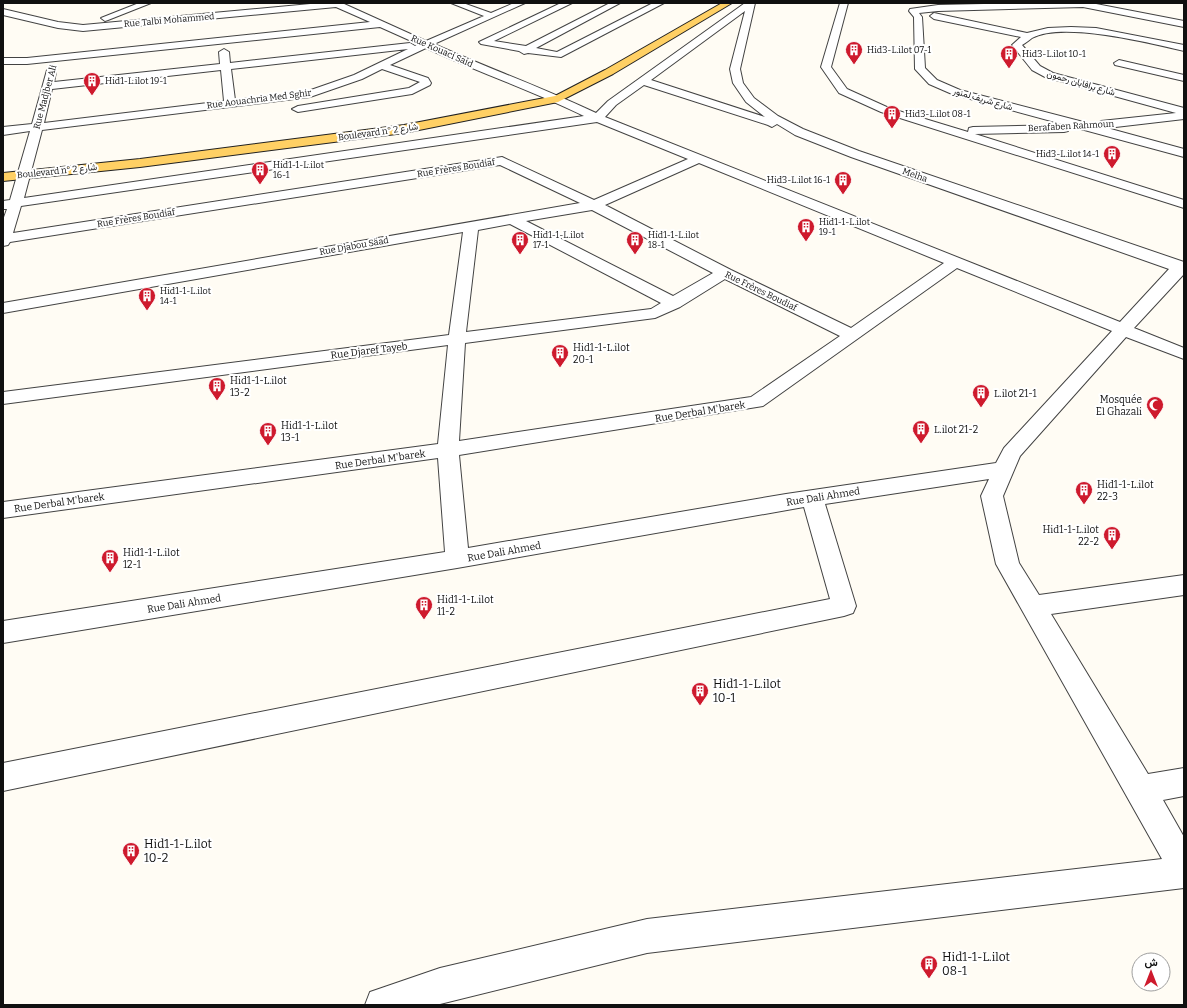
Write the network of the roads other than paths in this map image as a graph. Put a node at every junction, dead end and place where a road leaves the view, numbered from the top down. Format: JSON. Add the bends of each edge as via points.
{"nodes":[{"id":1,"x":120,"y":3,"type":"edge"},
{"id":2,"x":336,"y":3,"type":"edge"},
{"id":3,"x":455,"y":3,"type":"edge"},
{"id":4,"x":521,"y":3,"type":"edge"},
{"id":5,"x":568,"y":3,"type":"edge"},
{"id":6,"x":616,"y":3,"type":"edge"},
{"id":7,"x":660,"y":3,"type":"edge"},
{"id":8,"x":712,"y":3,"type":"edge"},
{"id":9,"x":728,"y":3,"type":"edge"},
{"id":10,"x":751,"y":3,"type":"edge"},
{"id":11,"x":844,"y":3,"type":"edge"},
{"id":12,"x":1082,"y":4,"type":"edge"},
{"id":13,"x":141,"y":5,"type":"edge"},
{"id":14,"x":16,"y":6,"type":"dead end"},
{"id":15,"x":3,"y":11,"type":"edge"},
{"id":16,"x":913,"y":11,"type":"junction"},
{"id":17,"x":220,"y":15,"type":"junction"},
{"id":18,"x":492,"y":16,"type":"junction"},
{"id":19,"x":382,"y":24,"type":"junction"},
{"id":20,"x":1184,"y":24,"type":"edge"},
{"id":21,"x":83,"y":28,"type":"junction"},
{"id":22,"x":70,"y":36,"type":"dead end"},
{"id":23,"x":1027,"y":36,"type":"junction"},
{"id":24,"x":222,"y":40,"type":"junction"},
{"id":25,"x":426,"y":44,"type":"junction"},
{"id":26,"x":62,"y":46,"type":"dead end"},
{"id":27,"x":1184,"y":48,"type":"edge"},
{"id":28,"x":628,"y":49,"type":"dead end"},
{"id":29,"x":526,"y":50,"type":"junction"},
{"id":30,"x":514,"y":56,"type":"dead end"},
{"id":31,"x":56,"y":57,"type":"junction"},
{"id":32,"x":3,"y":61,"type":"edge"},
{"id":33,"x":1119,"y":63,"type":"dead end"},
{"id":34,"x":495,"y":64,"type":"dead end"},
{"id":35,"x":226,"y":66,"type":"junction"},
{"id":36,"x":381,"y":66,"type":"junction"},
{"id":37,"x":482,"y":70,"type":"junction"},
{"id":38,"x":10,"y":71,"type":"dead end"},
{"id":39,"x":1184,"y":78,"type":"edge"},
{"id":40,"x":569,"y":81,"type":"dead end"},
{"id":41,"x":643,"y":81,"type":"junction"},
{"id":42,"x":47,"y":86,"type":"junction"},
{"id":43,"x":554,"y":97,"type":"junction"},
{"id":44,"x":230,"y":103,"type":"junction"},
{"id":45,"x":290,"y":110,"type":"dead end"},
{"id":46,"x":1184,"y":112,"type":"edge"},
{"id":47,"x":1184,"y":116,"type":"edge"},
{"id":48,"x":598,"y":118,"type":"junction"},
{"id":49,"x":36,"y":127,"type":"junction"},
{"id":50,"x":1090,"y":127,"type":"junction"},
{"id":51,"x":3,"y":131,"type":"edge"},
{"id":52,"x":958,"y":131,"type":"junction"},
{"id":53,"x":800,"y":132,"type":"junction"},
{"id":54,"x":1184,"y":154,"type":"edge"},
{"id":55,"x":697,"y":159,"type":"junction"},
{"id":56,"x":3,"y":171,"type":"edge"},
{"id":57,"x":25,"y":171,"type":"junction"},
{"id":58,"x":3,"y":177,"type":"edge"},
{"id":59,"x":1184,"y":204,"type":"edge"},
{"id":60,"x":8,"y":205,"type":"edge"},
{"id":61,"x":594,"y":205,"type":"junction"},
{"id":62,"x":511,"y":219,"type":"junction"},
{"id":63,"x":471,"y":226,"type":"junction"},
{"id":64,"x":3,"y":240,"type":"edge"},
{"id":65,"x":956,"y":262,"type":"junction"},
{"id":66,"x":1182,"y":268,"type":"edge"},
{"id":67,"x":725,"y":274,"type":"junction"},
{"id":68,"x":674,"y":303,"type":"junction"},
{"id":69,"x":3,"y":308,"type":"edge"},
{"id":70,"x":1123,"y":329,"type":"junction"},
{"id":71,"x":852,"y":335,"type":"junction"},
{"id":72,"x":457,"y":338,"type":"junction"},
{"id":73,"x":1184,"y":354,"type":"edge"},
{"id":74,"x":3,"y":398,"type":"edge"},
{"id":75,"x":448,"y":450,"type":"junction"},
{"id":76,"x":1004,"y":469,"type":"junction"},
{"id":77,"x":812,"y":498,"type":"junction"},
{"id":78,"x":3,"y":510,"type":"edge"},
{"id":79,"x":457,"y":559,"type":"junction"},
{"id":80,"x":1184,"y":584,"type":"edge"},
{"id":81,"x":1032,"y":606,"type":"junction"},
{"id":82,"x":3,"y":632,"type":"edge"},
{"id":83,"x":3,"y":777,"type":"edge"},
{"id":84,"x":1184,"y":782,"type":"edge"},
{"id":85,"x":1141,"y":790,"type":"junction"},
{"id":86,"x":1184,"y":868,"type":"edge"},
{"id":87,"x":1184,"y":872,"type":"edge"},
{"id":88,"x":383,"y":1005,"type":"edge"}],
"edges":[{"from":1,"to":13,"type":"street"},
{"from":2,"to":17,"type":"street","name":"Rue Talbi Mohammed"},
{"from":2,"to":19,"type":"street","name":"Rue Kouaci Said"},
{"from":3,"to":18,"type":"street"},
{"from":4,"to":18,"type":"street","name":"Rue Aouachria Med Sghir"},
{"from":5,"to":29,"type":"street","via":[[484,42]]},
{"from":6,"to":29,"type":"street"},
{"from":7,"to":29,"type":"street","via":[[558,55]]},
{"from":8,"to":28,"type":"main road"},
{"from":9,"to":43,"type":"main road","name":"Boulevard n° شارع 2","via":[[609,72]]},
{"from":10,"to":41,"type":"street"},
{"from":10,"to":53,"type":"street","name":"Melha","via":[[735,69],[738,83],[750,100],[774,118]]},
{"from":11,"to":52,"type":"street","via":[[826,67],[842,91],[885,110]]},
{"from":12,"to":16,"type":"street"},
{"from":12,"to":20,"type":"street"},
{"from":13,"to":21,"type":"street"},
{"from":14,"to":15,"type":"street"},
{"from":15,"to":21,"type":"street","name":"Rue Talbi Mohammed","via":[[58,25]]},
{"from":16,"to":23,"type":"street"},
{"from":16,"to":50,"type":"street","name":"شارع شريف لمنور","via":[[918,17],[920,69],[933,82],[956,92]]},
{"from":17,"to":21,"type":"street","name":"Rue Talbi Mohammed"},
{"from":17,"to":24,"type":"street"},
{"from":18,"to":25,"type":"street","name":"Rue Aouachria Med Sghir"},
{"from":19,"to":24,"type":"street"},
{"from":19,"to":25,"type":"street","name":"Rue Kouaci Said"},
{"from":21,"to":22,"type":"street"},
{"from":23,"to":27,"type":"street","via":[[1050,30],[1090,31]]},
{"from":23,"to":46,"type":"street","name":"شارع برافابان رحمون","via":[[1017,45],[1036,68],[1049,75]]},
{"from":24,"to":31,"type":"street"},
{"from":24,"to":35,"type":"street"},
{"from":25,"to":35,"type":"street"},
{"from":25,"to":36,"type":"street","name":"Rue Aouachria Med Sghir"},
{"from":25,"to":37,"type":"street","name":"Rue Kouaci Said"},
{"from":26,"to":31,"type":"street","name":"Rue Madjber Ali"},
{"from":29,"to":30,"type":"street"},
{"from":31,"to":32,"type":"street"},
{"from":31,"to":38,"type":"street"},
{"from":31,"to":42,"type":"street","name":"Rue Madjber Ali"},
{"from":33,"to":39,"type":"street"},
{"from":34,"to":37,"type":"street"},
{"from":35,"to":42,"type":"street"},
{"from":35,"to":44,"type":"street"},
{"from":36,"to":44,"type":"street","name":"Rue Aouachria Med Sghir","via":[[310,94]]},
{"from":36,"to":45,"type":"street","via":[[424,80],[426,83],[412,92]]},
{"from":37,"to":43,"type":"street","name":"Rue Kouaci Said"},
{"from":40,"to":43,"type":"main road","name":"Boulevard n° شارع 2"},
{"from":41,"to":48,"type":"street","via":[[612,103]]},
{"from":41,"to":53,"type":"street"},
{"from":42,"to":49,"type":"street","name":"Rue Madjber Ali"},
{"from":43,"to":48,"type":"street","name":"Rue Kouaci Said"},
{"from":43,"to":57,"type":"main road","name":"Boulevard n° شارع 2","via":[[401,124]]},
{"from":44,"to":49,"type":"street","name":"Rue Aouachria Med Sghir"},
{"from":47,"to":50,"type":"street","name":"Berafaben Rahmoun"},
{"from":48,"to":55,"type":"street","name":"Rue Kouaci Said"},
{"from":48,"to":60,"type":"street"},
{"from":49,"to":51,"type":"street","name":"Rue Aouachria Med Sghir"},
{"from":49,"to":57,"type":"street","name":"Rue Madjber Ali"},
{"from":50,"to":52,"type":"street","name":"Berafaben Rahmoun"},
{"from":50,"to":54,"type":"street","name":"شارع شريف لمنور"},
{"from":52,"to":59,"type":"street"},
{"from":53,"to":66,"type":"street","name":"Melha","via":[[862,157]]},
{"from":55,"to":61,"type":"street","name":"Rue Djabou Säad"},
{"from":55,"to":65,"type":"street","name":"Rue Kouaci Said"},
{"from":56,"to":57,"type":"main road","name":"Boulevard n° شارع 2"},
{"from":57,"to":58,"type":"main road","name":"Boulevard n° شارع 2"},
{"from":57,"to":60,"type":"street","name":"Rue Madjber Ali"},
{"from":60,"to":64,"type":"street","name":"Rue Madjber Ali"},
{"from":61,"to":62,"type":"street","name":"Rue Djabou Säad"},
{"from":61,"to":64,"type":"street","name":"Rue Frères Boudiaf","via":[[502,161]]},
{"from":61,"to":67,"type":"street","name":"Rue Frères Boudiaf"},
{"from":62,"to":63,"type":"street","name":"Rue Djabou Säad"},
{"from":62,"to":68,"type":"street"},
{"from":63,"to":69,"type":"street","name":"Rue Djabou Säad"},
{"from":63,"to":72,"type":"street"},
{"from":65,"to":70,"type":"street","name":"Rue Kouaci Said"},
{"from":65,"to":71,"type":"street"},
{"from":66,"to":70,"type":"street"},
{"from":67,"to":68,"type":"street","name":"Rue Djaref Tayeb"},
{"from":67,"to":71,"type":"street","name":"Rue Frères Boudiaf"},
{"from":68,"to":72,"type":"street","name":"Rue Djaref Tayeb","via":[[655,313]]},
{"from":70,"to":73,"type":"street","name":"Rue Kouaci Said"},
{"from":70,"to":76,"type":"street","via":[[1011,453]]},
{"from":71,"to":75,"type":"street","name":"Rue Derbal M'barek","via":[[756,402]]},
{"from":72,"to":74,"type":"street","name":"Rue Djaref Tayeb"},
{"from":72,"to":75,"type":"street"},
{"from":75,"to":78,"type":"street","name":"Rue Derbal M'barek"},
{"from":75,"to":79,"type":"street"},
{"from":76,"to":77,"type":"street","name":"Rue Dali Ahmed"},
{"from":76,"to":81,"type":"street","via":[[992,496],[1008,564]]},
{"from":77,"to":79,"type":"street","name":"Rue Dali Ahmed"},
{"from":77,"to":83,"type":"street","via":[[844,606]]},
{"from":79,"to":82,"type":"street","name":"Rue Dali Ahmed"},
{"from":80,"to":81,"type":"street"},
{"from":81,"to":85,"type":"street"},
{"from":84,"to":85,"type":"street"},
{"from":85,"to":86,"type":"street"},
{"from":87,"to":88,"type":"street","via":[[647,936],[440,986]]}]}
